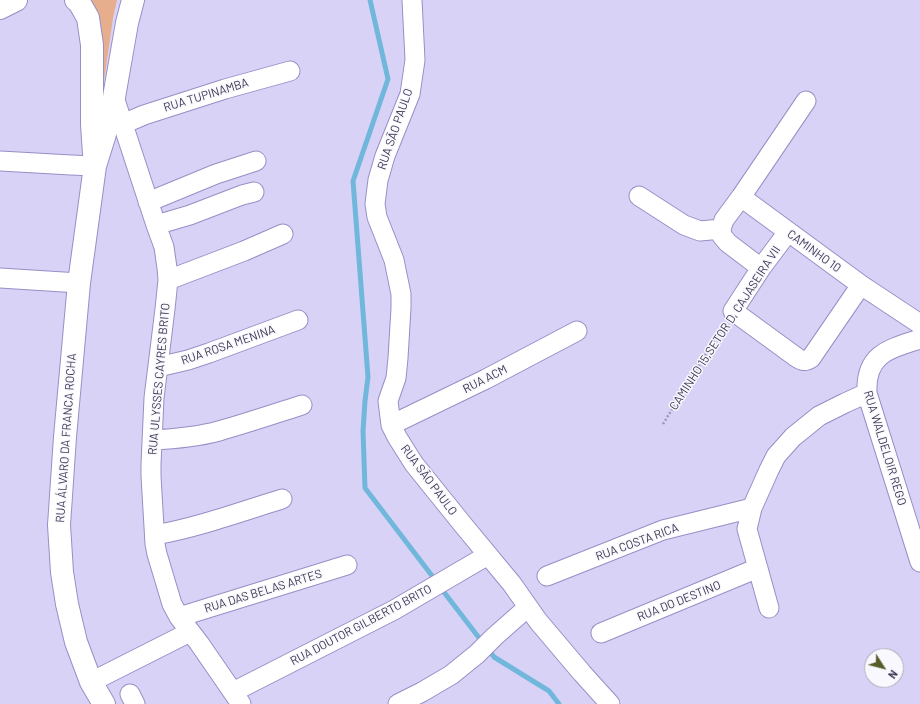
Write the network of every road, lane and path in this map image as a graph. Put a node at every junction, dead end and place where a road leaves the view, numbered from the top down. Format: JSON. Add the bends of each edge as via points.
{"nodes":[{"id":1,"x":16,"y":0,"type":"edge"},
{"id":2,"x":76,"y":0,"type":"edge"},
{"id":3,"x":133,"y":0,"type":"edge"},
{"id":4,"x":412,"y":0,"type":"edge"},
{"id":5,"x":0,"y":8,"type":"edge"},
{"id":6,"x":290,"y":71,"type":"dead end"},
{"id":7,"x":114,"y":97,"type":"junction"},
{"id":8,"x":806,"y":101,"type":"dead end"},
{"id":9,"x":123,"y":124,"type":"junction"},
{"id":10,"x":0,"y":160,"type":"edge"},
{"id":11,"x":256,"y":160,"type":"dead end"},
{"id":12,"x":95,"y":166,"type":"junction"},
{"id":13,"x":254,"y":192,"type":"dead end"},
{"id":14,"x":639,"y":196,"type":"dead end"},
{"id":15,"x":741,"y":197,"type":"junction"},
{"id":16,"x":148,"y":202,"type":"junction"},
{"id":17,"x":156,"y":225,"type":"junction"},
{"id":18,"x":721,"y":229,"type":"junction"},
{"id":19,"x":788,"y":232,"type":"junction"},
{"id":20,"x":283,"y":234,"type":"dead end"},
{"id":21,"x":761,"y":268,"type":"junction"},
{"id":22,"x":0,"y":278,"type":"edge"},
{"id":23,"x":168,"y":280,"type":"junction"},
{"id":24,"x":79,"y":283,"type":"junction"},
{"id":25,"x":861,"y":285,"type":"junction"},
{"id":26,"x":733,"y":311,"type":"junction"},
{"id":27,"x":298,"y":320,"type":"dead end"},
{"id":28,"x":920,"y":324,"type":"edge"},
{"id":29,"x":577,"y":331,"type":"dead end"},
{"id":30,"x":920,"y":339,"type":"edge"},
{"id":31,"x":158,"y":367,"type":"junction"},
{"id":32,"x":867,"y":393,"type":"junction"},
{"id":33,"x":302,"y":406,"type":"dead end"},
{"id":34,"x":663,"y":424,"type":"dead end"},
{"id":35,"x":391,"y":425,"type":"junction"},
{"id":36,"x":152,"y":440,"type":"junction"},
{"id":37,"x":282,"y":499,"type":"dead end"},
{"id":38,"x":752,"y":508,"type":"junction"},
{"id":39,"x":155,"y":535,"type":"junction"},
{"id":40,"x":488,"y":555,"type":"junction"},
{"id":41,"x":920,"y":562,"type":"edge"},
{"id":42,"x":347,"y":565,"type":"dead end"},
{"id":43,"x":758,"y":568,"type":"junction"},
{"id":44,"x":547,"y":576,"type":"dead end"},
{"id":45,"x":528,"y":607,"type":"junction"},
{"id":46,"x":769,"y":608,"type":"dead end"},
{"id":47,"x":179,"y":617,"type":"junction"},
{"id":48,"x":190,"y":632,"type":"junction"},
{"id":49,"x":601,"y":633,"type":"dead end"},
{"id":50,"x":91,"y":682,"type":"junction"},
{"id":51,"x":237,"y":698,"type":"edge"},
{"id":52,"x":104,"y":704,"type":"edge"},
{"id":53,"x":398,"y":704,"type":"edge"},
{"id":54,"x":610,"y":704,"type":"edge"}],
"edges":[{"from":1,"to":5,"type":"main road"},
{"from":2,"to":12,"type":"main road","name":"RUA ÁLVARO DA FRANCA ROCHA","via":[[88,18],[92,45]]},
{"from":3,"to":7,"type":"main road","name":"RUA ÁLVARO DA FRANCA ROCHA"},
{"from":4,"to":35,"type":"street","name":"RUA SÃO PAULO","via":[[415,60],[410,94],[385,156],[378,180],[376,204],[377,217],[394,260],[401,294],[396,378],[388,402]]},
{"from":6,"to":9,"type":"street","name":"RUA TUPINAMBA","via":[[225,88]]},
{"from":7,"to":9,"type":"street"},
{"from":7,"to":12,"type":"main road","name":"RUA ÁLVARO DA FRANCA ROCHA"},
{"from":8,"to":15,"type":"street"},
{"from":9,"to":16,"type":"street"},
{"from":10,"to":12,"type":"street"},
{"from":11,"to":16,"type":"street"},
{"from":12,"to":24,"type":"main road","name":"RUA ÁLVARO DA FRANCA ROCHA"},
{"from":13,"to":17,"type":"street"},
{"from":14,"to":18,"type":"street","via":[[684,225],[700,231]]},
{"from":15,"to":18,"type":"street","via":[[724,220]]},
{"from":15,"to":19,"type":"street","name":"CAMINHO 10"},
{"from":16,"to":17,"type":"street","name":"RUA ULYSSES CAYRES BRITO"},
{"from":17,"to":23,"type":"street","name":"RUA ULYSSES CAYRES BRITO","via":[[164,247]]},
{"from":18,"to":21,"type":"street","via":[[722,236],[728,243]]},
{"from":19,"to":21,"type":"street","name":"CAMINHO 15,SETOR D, CAJASEIRA VII"},
{"from":19,"to":25,"type":"street","name":"CAMINHO 10"},
{"from":20,"to":23,"type":"street"},
{"from":21,"to":26,"type":"street","name":"CAMINHO 15,SETOR D, CAJASEIRA VII"},
{"from":22,"to":24,"type":"street"},
{"from":23,"to":31,"type":"street","name":"RUA ULYSSES CAYRES BRITO"},
{"from":24,"to":50,"type":"main road","name":"RUA ÁLVARO DA FRANCA ROCHA","via":[[59,525],[67,604],[76,642]]},
{"from":25,"to":26,"type":"street","via":[[807,361],[800,359]]},
{"from":25,"to":28,"type":"street","name":"CAMINHO 10"},
{"from":26,"to":34,"type":"path","name":"CAMINHO 15,SETOR D, CAJASEIRA VII"},
{"from":27,"to":31,"type":"street","name":"RUA ROSA MENINA","via":[[209,354]]},
{"from":29,"to":35,"type":"street","name":"RUA ACM"},
{"from":30,"to":32,"type":"street","name":"RUA WALDELOIR REGO","via":[[893,348],[872,364],[866,383]]},
{"from":31,"to":36,"type":"street","name":"RUA ULYSSES CAYRES BRITO"},
{"from":32,"to":38,"type":"street","via":[[819,416],[793,437],[776,456]]},
{"from":32,"to":41,"type":"street","name":"RUA WALDELOIR REGO"},
{"from":33,"to":36,"type":"street","via":[[218,431],[182,438]]},
{"from":35,"to":40,"type":"street","name":"RUA SÃO PAULO","via":[[414,464]]},
{"from":36,"to":39,"type":"street","name":"RUA ULYSSES CAYRES BRITO","via":[[151,476]]},
{"from":37,"to":39,"type":"street","via":[[217,520]]},
{"from":38,"to":43,"type":"street","via":[[747,529]]},
{"from":38,"to":44,"type":"street","name":"RUA COSTA RICA","via":[[663,530]]},
{"from":39,"to":47,"type":"street","name":"RUA ULYSSES CAYRES BRITO","via":[[157,554],[172,604]]},
{"from":40,"to":45,"type":"street","name":"RUA SÃO PAULO"},
{"from":40,"to":51,"type":"street","name":"RUA DOUTOR GILBERTO BRITO"},
{"from":42,"to":47,"type":"street","name":"RUA DAS BELAS ARTES"},
{"from":43,"to":46,"type":"street"},
{"from":43,"to":49,"type":"street","name":"RUA DO DESTINO"},
{"from":45,"to":53,"type":"street","via":[[451,675]]},
{"from":45,"to":54,"type":"street","name":"RUA SÃO PAULO"},
{"from":47,"to":48,"type":"street","name":"RUA ULYSSES CAYRES BRITO"},
{"from":48,"to":50,"type":"street"},
{"from":48,"to":51,"type":"street","name":"RUA ULYSSES CAYRES BRITO"},
{"from":50,"to":52,"type":"main road","name":"RUA ÁLVARO DA FRANCA ROCHA"}]}
